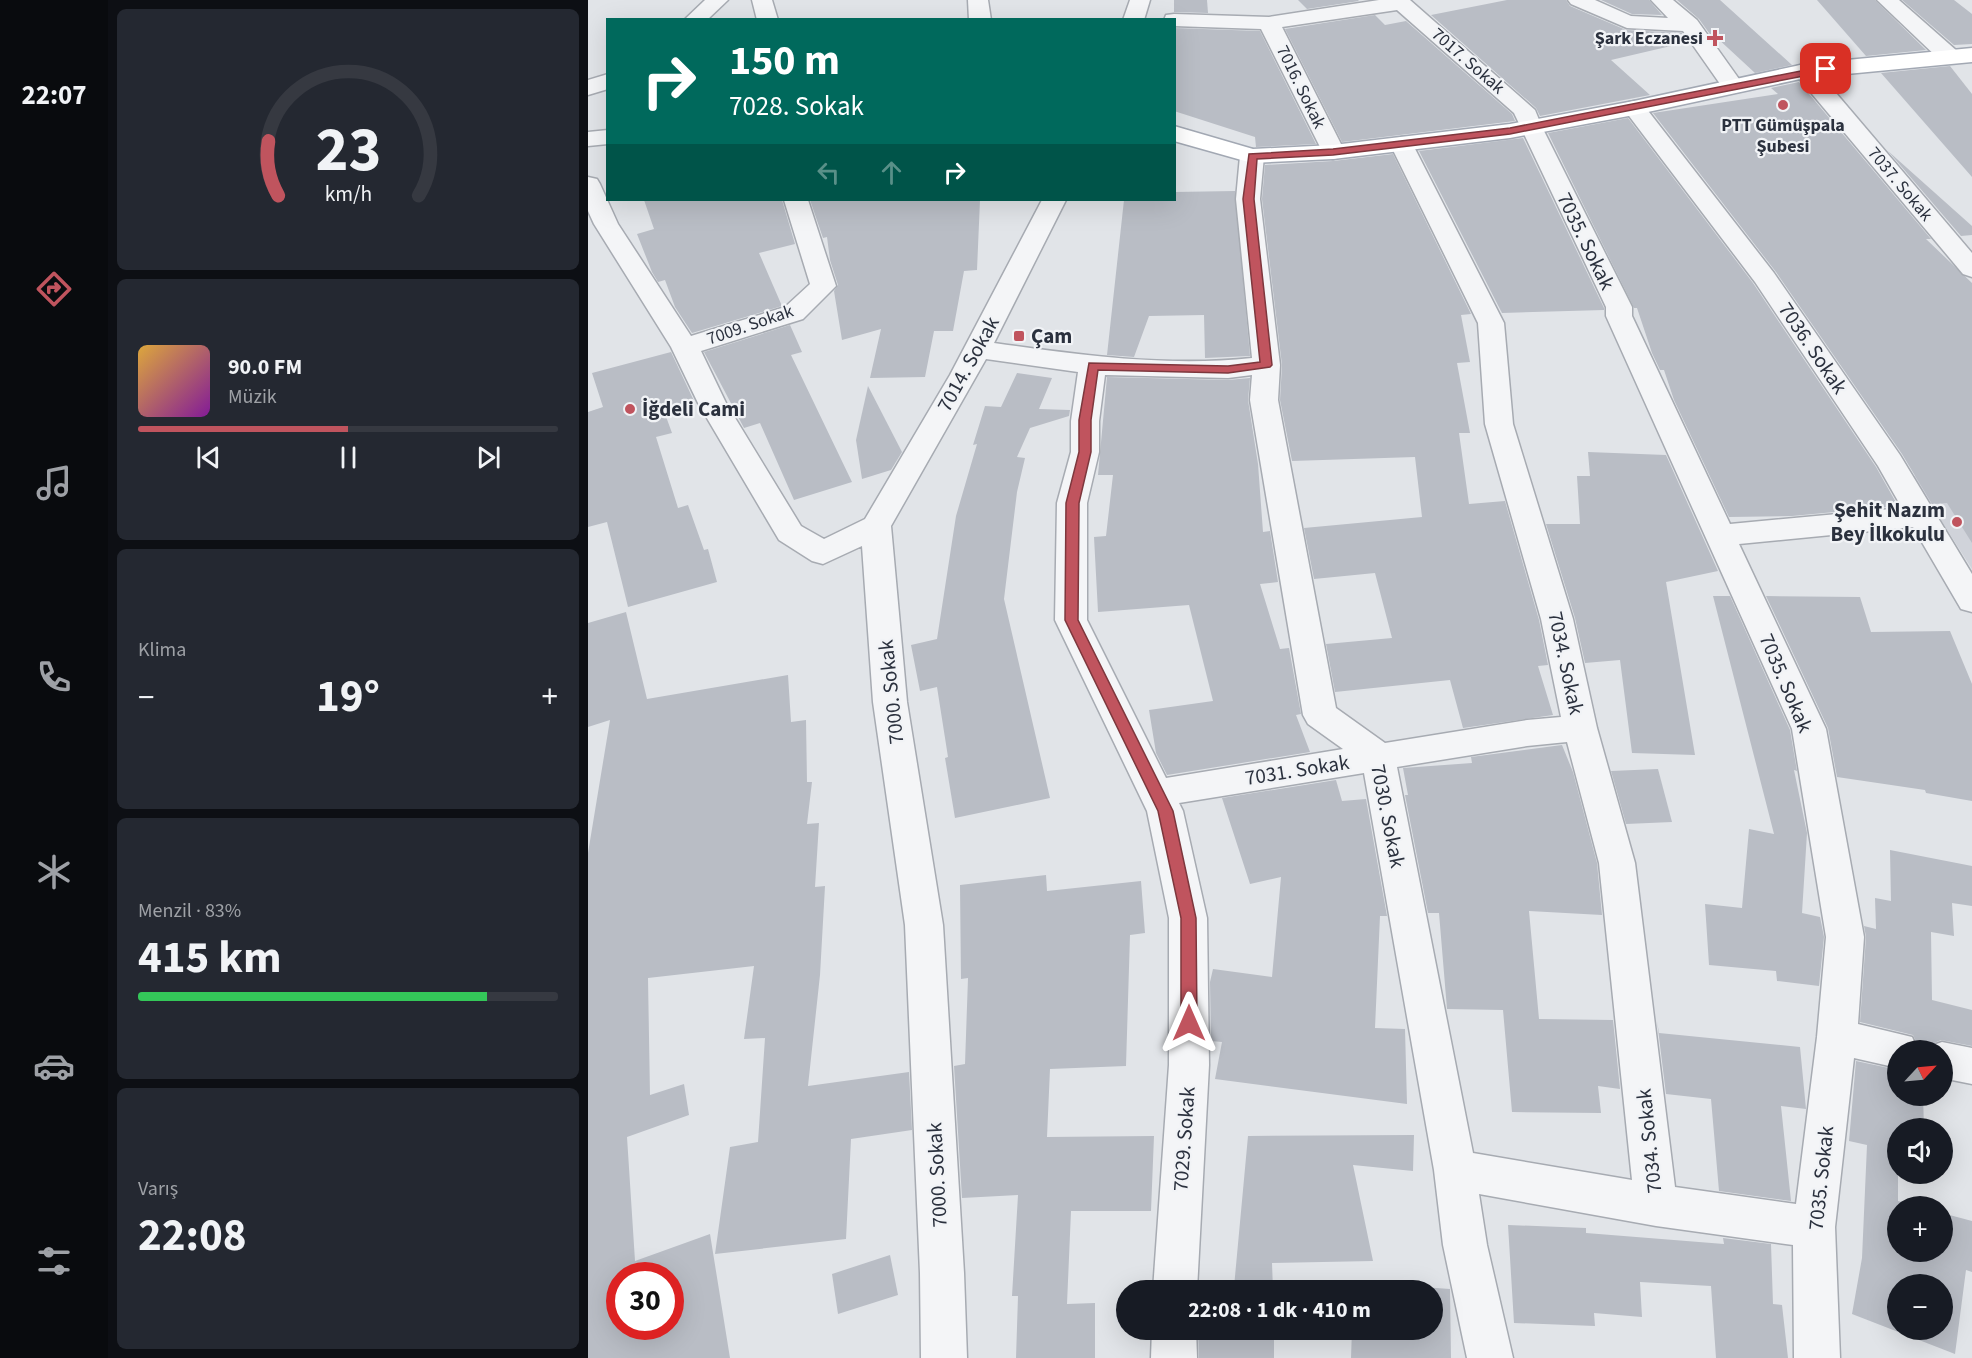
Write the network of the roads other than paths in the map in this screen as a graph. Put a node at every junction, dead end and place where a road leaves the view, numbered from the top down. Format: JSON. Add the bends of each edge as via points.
{"nodes":[{"id":1,"x":718,"y":0,"type":"edge"},
{"id":2,"x":762,"y":0,"type":"edge"},
{"id":3,"x":978,"y":0,"type":"edge"},
{"id":4,"x":1140,"y":0,"type":"edge"},
{"id":5,"x":1578,"y":0,"type":"edge"},
{"id":6,"x":1661,"y":0,"type":"edge"},
{"id":7,"x":1887,"y":0,"type":"edge"},
{"id":8,"x":1400,"y":2,"type":"edge"},
{"id":9,"x":696,"y":18,"type":"edge"},
{"id":10,"x":767,"y":18,"type":"edge"},
{"id":11,"x":980,"y":18,"type":"edge"},
{"id":12,"x":1134,"y":18,"type":"edge"},
{"id":13,"x":1176,"y":20,"type":"edge"},
{"id":14,"x":1269,"y":23,"type":"junction"},
{"id":15,"x":1689,"y":25,"type":"junction"},
{"id":16,"x":1972,"y":55,"type":"edge"},
{"id":17,"x":1949,"y":56,"type":"junction"},
{"id":18,"x":1805,"y":71,"type":"junction"},
{"id":19,"x":606,"y":82,"type":"edge"},
{"id":20,"x":1733,"y":86,"type":"junction"},
{"id":21,"x":588,"y":88,"type":"edge"},
{"id":22,"x":1634,"y":108,"type":"junction"},
{"id":23,"x":1530,"y":127,"type":"junction"},
{"id":24,"x":1176,"y":134,"type":"edge"},
{"id":25,"x":606,"y":137,"type":"edge"},
{"id":26,"x":588,"y":139,"type":"edge"},
{"id":27,"x":1402,"y":144,"type":"junction"},
{"id":28,"x":1176,"y":148,"type":"edge"},
{"id":29,"x":1333,"y":152,"type":"junction"},
{"id":30,"x":1240,"y":153,"type":"junction"},
{"id":31,"x":588,"y":184,"type":"edge"},
{"id":32,"x":796,"y":201,"type":"edge"},
{"id":33,"x":1053,"y":201,"type":"edge"},
{"id":34,"x":1972,"y":269,"type":"edge"},
{"id":35,"x":685,"y":347,"type":"junction"},
{"id":36,"x":978,"y":349,"type":"junction"},
{"id":37,"x":1266,"y":365,"type":"junction"},
{"id":38,"x":1093,"y":366,"type":"junction"},
{"id":39,"x":1922,"y":516,"type":"junction"},
{"id":40,"x":876,"y":526,"type":"junction"},
{"id":41,"x":1720,"y":535,"type":"junction"},
{"id":42,"x":1972,"y":601,"type":"edge"},
{"id":43,"x":1580,"y":728,"type":"junction"},
{"id":44,"x":1378,"y":756,"type":"junction"},
{"id":45,"x":1156,"y":793,"type":"junction"},
{"id":46,"x":1837,"y":1037,"type":"junction"},
{"id":47,"x":1887,"y":1048,"type":"edge"},
{"id":48,"x":1953,"y":1062,"type":"edge"},
{"id":49,"x":1972,"y":1066,"type":"edge"},
{"id":50,"x":1455,"y":1170,"type":"junction"},
{"id":51,"x":1656,"y":1205,"type":"junction"},
{"id":52,"x":1814,"y":1227,"type":"junction"},
{"id":53,"x":1176,"y":1280,"type":"edge"},
{"id":54,"x":1174,"y":1340,"type":"edge"},
{"id":55,"x":944,"y":1358,"type":"edge"},
{"id":56,"x":1174,"y":1358,"type":"edge"},
{"id":57,"x":1490,"y":1358,"type":"edge"},
{"id":58,"x":1817,"y":1358,"type":"edge"}],
"edges":[{"from":1,"to":9,"type":"street"},
{"from":2,"to":10,"type":"street"},
{"from":3,"to":11,"type":"street"},
{"from":4,"to":12,"type":"street"},
{"from":5,"to":15,"type":"street","via":[[1627,22]]},
{"from":6,"to":15,"type":"street"},
{"from":7,"to":17,"type":"street"},
{"from":8,"to":14,"type":"street"},
{"from":8,"to":23,"type":"street","name":"7017. Sokak","via":[[1524,110]]},
{"from":13,"to":14,"type":"street"},
{"from":14,"to":29,"type":"street","name":"7016. Sokak"},
{"from":15,"to":20,"type":"street"},
{"from":16,"to":17,"type":"main road"},
{"from":17,"to":18,"type":"main road"},
{"from":18,"to":20,"type":"main road"},
{"from":18,"to":34,"type":"street","name":"7037. Sokak"},
{"from":19,"to":21,"type":"street"},
{"from":20,"to":22,"type":"main road"},
{"from":22,"to":23,"type":"main road"},
{"from":22,"to":39,"type":"street","name":"7036. Sokak","via":[[1766,278]]},
{"from":23,"to":27,"type":"main road"},
{"from":23,"to":41,"type":"street","name":"7035. Sokak","via":[[1601,268],[1619,307],[1619,316]]},
{"from":24,"to":30,"type":"main road"},
{"from":25,"to":26,"type":"street"},
{"from":27,"to":29,"type":"main road"},
{"from":27,"to":43,"type":"street","name":"7034. Sokak","via":[[1491,323],[1499,424],[1557,619]]},
{"from":28,"to":30,"type":"main road"},
{"from":29,"to":30,"type":"main road"},
{"from":30,"to":37,"type":"street","name":"7030. Sokak"},
{"from":31,"to":35,"type":"street","via":[[606,224]]},
{"from":32,"to":35,"type":"street","name":"7009. Sokak","via":[[824,286],[794,313]]},
{"from":33,"to":36,"type":"street","name":"7014. Sokak"},
{"from":35,"to":40,"type":"street","via":[[712,403],[790,533],[823,553]]},
{"from":36,"to":38,"type":"street"},
{"from":36,"to":40,"type":"street","name":"7014. Sokak"},
{"from":37,"to":38,"type":"street","via":[[1228,369]]},
{"from":37,"to":44,"type":"street","name":"7030. Sokak","via":[[1264,400],[1320,715]]},
{"from":38,"to":45,"type":"street","name":"7029. Sokak","via":[[1085,452],[1072,503],[1071,620]]},
{"from":39,"to":41,"type":"street"},
{"from":39,"to":42,"type":"street","name":"7036. Sokak"},
{"from":40,"to":55,"type":"street","name":"7000. Sokak","via":[[890,702],[924,925]]},
{"from":41,"to":46,"type":"street","name":"7035. Sokak","via":[[1809,729],[1845,937]]},
{"from":43,"to":44,"type":"street","name":"7031. Sokak"},
{"from":43,"to":51,"type":"street","name":"7034. Sokak","via":[[1617,864]]},
{"from":44,"to":45,"type":"street","name":"7031. Sokak"},
{"from":44,"to":50,"type":"street","name":"7030. Sokak"},
{"from":45,"to":53,"type":"street","name":"7029. Sokak","via":[[1166,811],[1188,918],[1189,1065]]},
{"from":46,"to":47,"type":"street"},
{"from":46,"to":52,"type":"street","name":"7035. Sokak"},
{"from":48,"to":49,"type":"street"},
{"from":50,"to":51,"type":"street","name":"7034. Sokak"},
{"from":50,"to":57,"type":"street","name":"7030. Sokak","via":[[1465,1245]]},
{"from":51,"to":52,"type":"street","name":"7034. Sokak"},
{"from":52,"to":58,"type":"street","name":"7035. Sokak"},
{"from":54,"to":56,"type":"street"}]}
